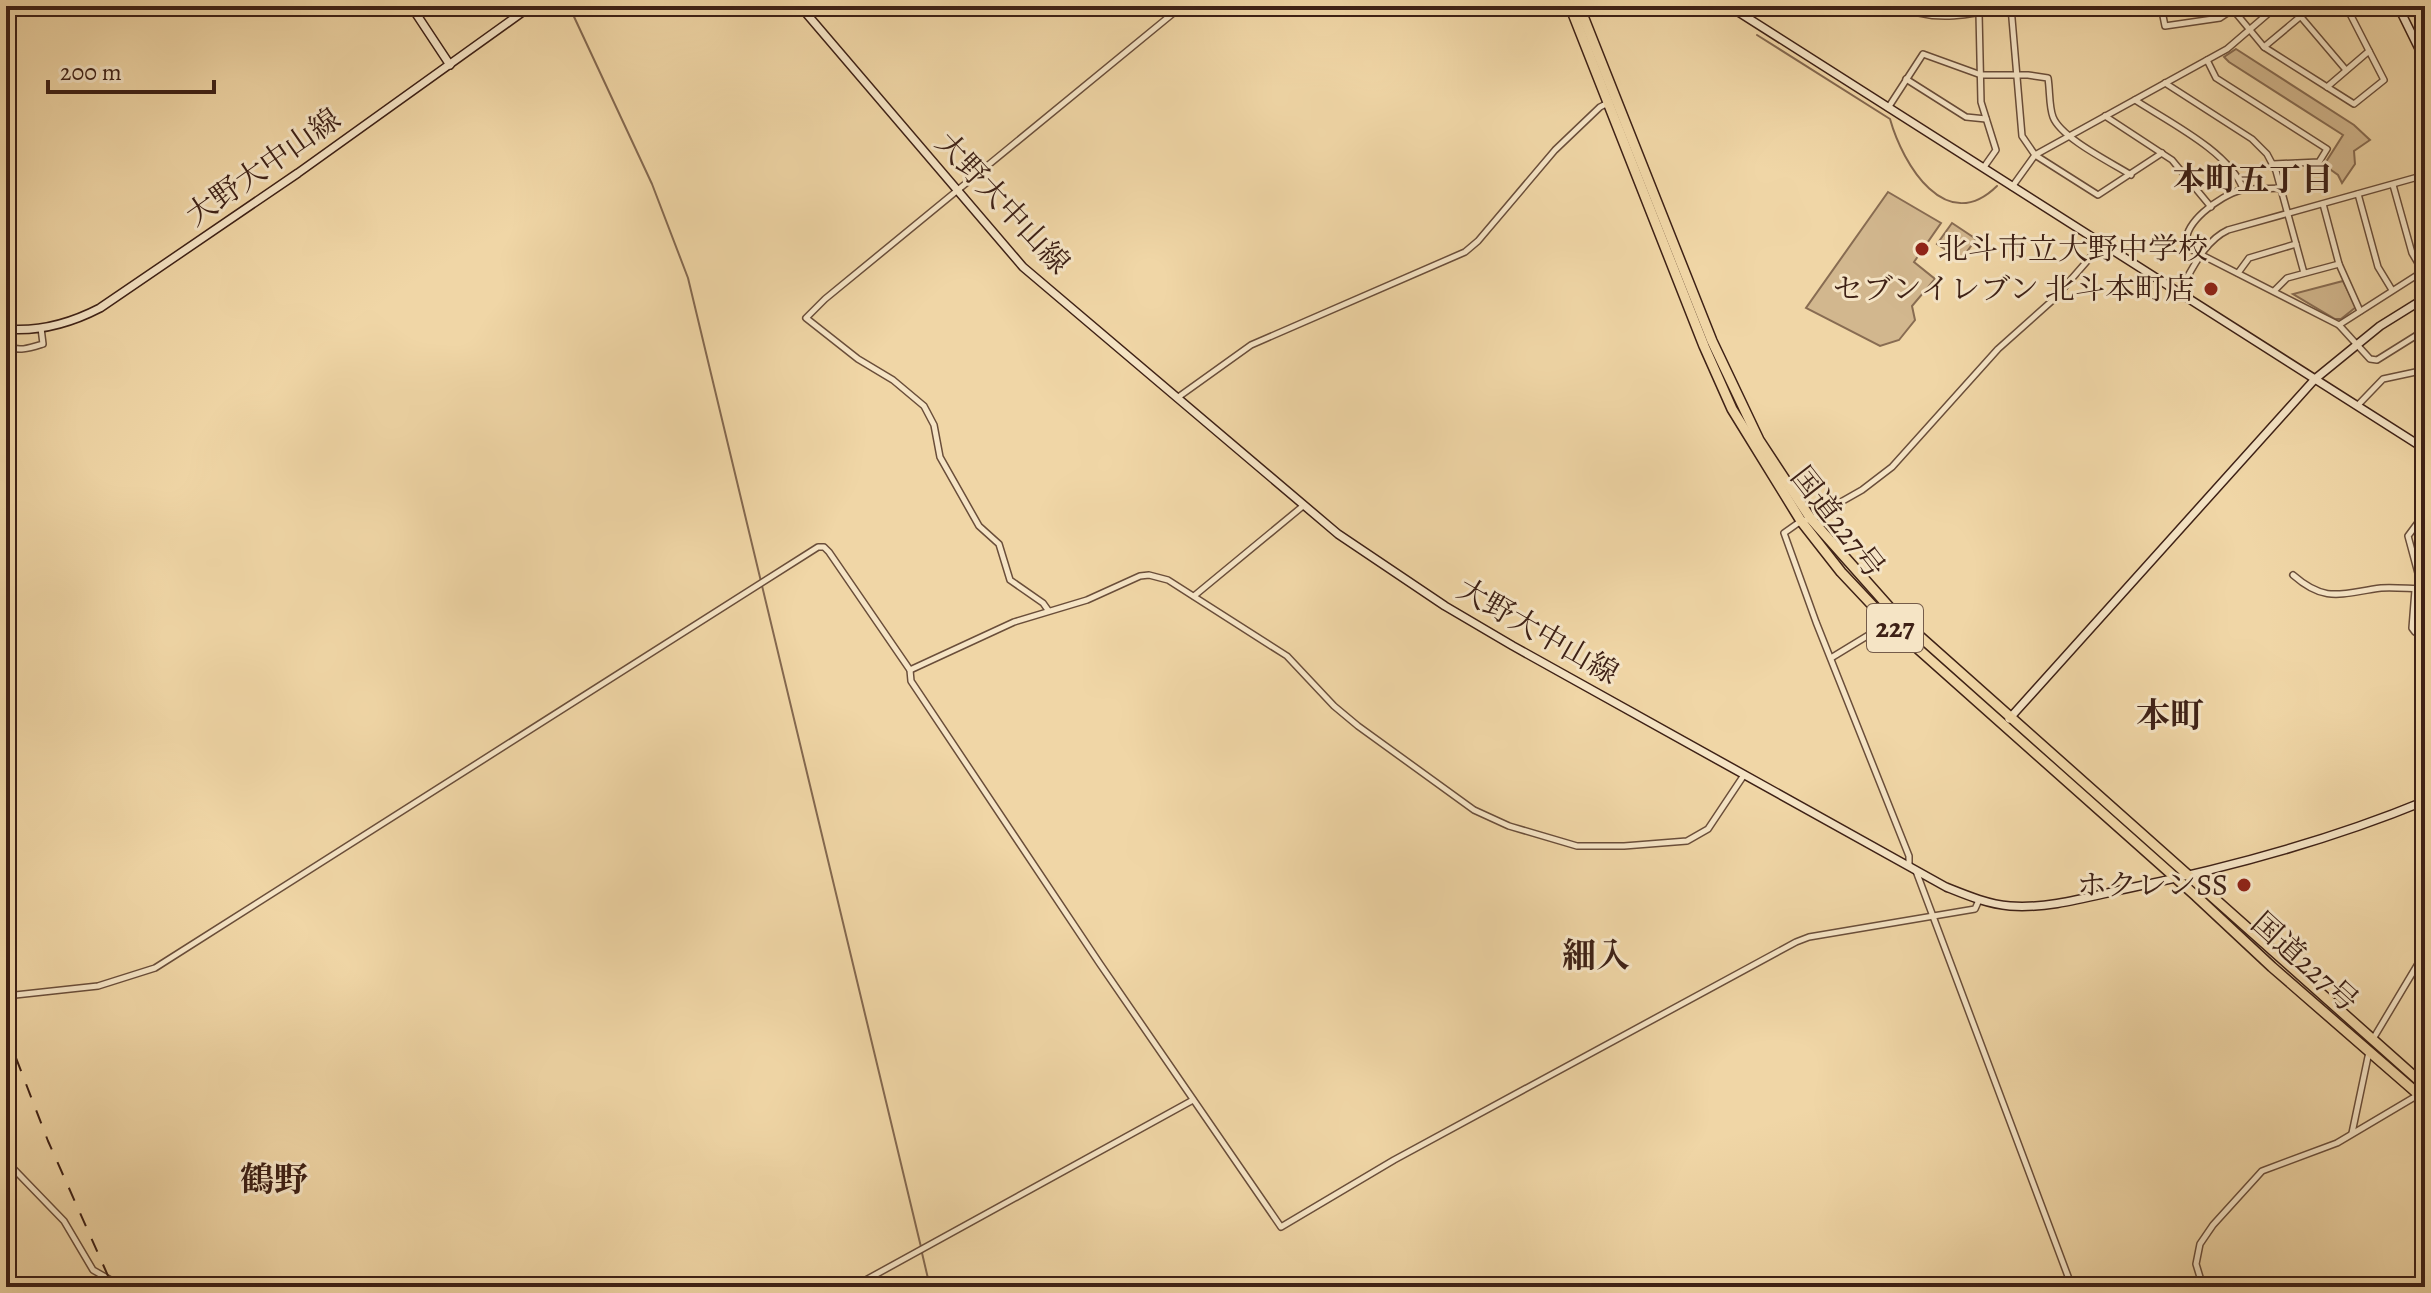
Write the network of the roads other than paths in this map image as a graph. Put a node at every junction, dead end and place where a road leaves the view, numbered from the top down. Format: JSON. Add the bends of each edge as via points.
{"nodes":[{"id":1,"x":411,"y":6,"type":"edge"},
{"id":2,"x":531,"y":6,"type":"edge"},
{"id":3,"x":800,"y":6,"type":"edge"},
{"id":4,"x":1182,"y":6,"type":"edge"},
{"id":5,"x":1570,"y":6,"type":"edge"},
{"id":6,"x":1579,"y":6,"type":"edge"},
{"id":7,"x":1729,"y":6,"type":"edge"},
{"id":8,"x":1900,"y":6,"type":"edge"},
{"id":9,"x":2012,"y":6,"type":"edge"},
{"id":10,"x":2161,"y":6,"type":"edge"},
{"id":11,"x":2277,"y":6,"type":"edge"},
{"id":12,"x":2313,"y":6,"type":"edge"},
{"id":13,"x":2346,"y":6,"type":"edge"},
{"id":14,"x":2398,"y":6,"type":"edge"},
{"id":15,"x":2231,"y":8,"type":"edge"},
{"id":16,"x":1979,"y":13,"type":"junction"},
{"id":17,"x":2301,"y":17,"type":"junction"},
{"id":18,"x":2249,"y":30,"type":"junction"},
{"id":19,"x":2264,"y":47,"type":"junction"},
{"id":20,"x":2369,"y":51,"type":"junction"},
{"id":21,"x":2207,"y":60,"type":"junction"},
{"id":22,"x":2425,"y":61,"type":"edge"},
{"id":23,"x":450,"y":65,"type":"junction"},
{"id":24,"x":2346,"y":70,"type":"junction"},
{"id":25,"x":1981,"y":75,"type":"junction"},
{"id":26,"x":2015,"y":75,"type":"junction"},
{"id":27,"x":1906,"y":78,"type":"junction"},
{"id":28,"x":2164,"y":83,"type":"junction"},
{"id":29,"x":2327,"y":87,"type":"junction"},
{"id":30,"x":2135,"y":100,"type":"junction"},
{"id":31,"x":1612,"y":101,"type":"junction"},
{"id":32,"x":1888,"y":108,"type":"junction"},
{"id":33,"x":2104,"y":115,"type":"junction"},
{"id":34,"x":1986,"y":119,"type":"junction"},
{"id":35,"x":2069,"y":135,"type":"junction"},
{"id":36,"x":2162,"y":153,"type":"junction"},
{"id":37,"x":2035,"y":155,"type":"junction"},
{"id":38,"x":2273,"y":164,"type":"junction"},
{"id":39,"x":1984,"y":167,"type":"junction"},
{"id":40,"x":2131,"y":175,"type":"junction"},
{"id":41,"x":2425,"y":176,"type":"edge"},
{"id":42,"x":2393,"y":185,"type":"junction"},
{"id":43,"x":2012,"y":187,"type":"junction"},
{"id":44,"x":2280,"y":188,"type":"junction"},
{"id":45,"x":2243,"y":189,"type":"junction"},
{"id":46,"x":956,"y":192,"type":"junction"},
{"id":47,"x":2358,"y":194,"type":"junction"},
{"id":48,"x":2323,"y":204,"type":"junction"},
{"id":49,"x":2211,"y":207,"type":"junction"},
{"id":50,"x":2288,"y":213,"type":"junction"},
{"id":51,"x":2102,"y":244,"type":"junction"},
{"id":52,"x":2296,"y":244,"type":"junction"},
{"id":53,"x":2202,"y":255,"type":"junction"},
{"id":54,"x":2339,"y":264,"type":"junction"},
{"id":55,"x":2424,"y":272,"type":"edge"},
{"id":56,"x":2238,"y":273,"type":"junction"},
{"id":57,"x":2304,"y":273,"type":"junction"},
{"id":58,"x":2392,"y":290,"type":"junction"},
{"id":59,"x":2274,"y":291,"type":"junction"},
{"id":60,"x":2179,"y":292,"type":"junction"},
{"id":61,"x":2425,"y":298,"type":"edge"},
{"id":62,"x":2360,"y":311,"type":"junction"},
{"id":63,"x":2339,"y":325,"type":"junction"},
{"id":64,"x":41,"y":328,"type":"junction"},
{"id":65,"x":6,"y":329,"type":"edge"},
{"id":66,"x":2425,"y":330,"type":"edge"},
{"id":67,"x":2355,"y":345,"type":"junction"},
{"id":68,"x":6,"y":346,"type":"edge"},
{"id":69,"x":2425,"y":370,"type":"edge"},
{"id":70,"x":2315,"y":379,"type":"junction"},
{"id":71,"x":1177,"y":399,"type":"junction"},
{"id":72,"x":2357,"y":406,"type":"junction"},
{"id":73,"x":2425,"y":449,"type":"edge"},
{"id":74,"x":1303,"y":506,"type":"junction"},
{"id":75,"x":2425,"y":513,"type":"edge"},
{"id":76,"x":1806,"y":520,"type":"junction"},
{"id":77,"x":2293,"y":575,"type":"dead end"},
{"id":78,"x":2421,"y":589,"type":"edge"},
{"id":79,"x":1194,"y":596,"type":"junction"},
{"id":80,"x":1048,"y":610,"type":"junction"},
{"id":81,"x":1893,"y":620,"type":"junction"},
{"id":82,"x":2425,"y":629,"type":"edge"},
{"id":83,"x":1831,"y":658,"type":"junction"},
{"id":84,"x":910,"y":670,"type":"junction"},
{"id":85,"x":2006,"y":722,"type":"junction"},
{"id":86,"x":1744,"y":775,"type":"junction"},
{"id":87,"x":2425,"y":801,"type":"edge"},
{"id":88,"x":1912,"y":868,"type":"junction"},
{"id":89,"x":2188,"y":876,"type":"junction"},
{"id":90,"x":2176,"y":879,"type":"junction"},
{"id":91,"x":1979,"y":900,"type":"junction"},
{"id":92,"x":1932,"y":916,"type":"junction"},
{"id":93,"x":2425,"y":952,"type":"edge"},
{"id":94,"x":6,"y":996,"type":"edge"},
{"id":95,"x":2373,"y":1039,"type":"junction"},
{"id":96,"x":2370,"y":1050,"type":"junction"},
{"id":97,"x":2423,"y":1092,"type":"edge"},
{"id":98,"x":1193,"y":1100,"type":"junction"},
{"id":99,"x":2352,"y":1134,"type":"junction"},
{"id":100,"x":6,"y":1161,"type":"edge"},
{"id":101,"x":2425,"y":1279,"type":"edge"},
{"id":102,"x":123,"y":1287,"type":"edge"},
{"id":103,"x":853,"y":1287,"type":"edge"},
{"id":104,"x":2072,"y":1287,"type":"edge"},
{"id":105,"x":2203,"y":1287,"type":"edge"},
{"id":106,"x":2409,"y":1287,"type":"edge"}],
"edges":[{"from":1,"to":23,"type":"main road"},
{"from":2,"to":23,"type":"main road","name":"大野大中山線"},
{"from":3,"to":46,"type":"main road","name":"大野大中山線"},
{"from":4,"to":46,"type":"street"},
{"from":5,"to":31,"type":"highway","name":"国道227号","number":"227"},
{"from":6,"to":31,"type":"highway","name":"国道227号","number":"227"},
{"from":7,"to":32,"type":"main road"},
{"from":8,"to":16,"type":"street","via":[[1921,15]]},
{"from":9,"to":16,"type":"street"},
{"from":9,"to":26,"type":"street"},
{"from":10,"to":15,"type":"street","via":[[2165,26],[2220,18]]},
{"from":11,"to":18,"type":"street"},
{"from":12,"to":17,"type":"street"},
{"from":13,"to":20,"type":"street"},
{"from":14,"to":22,"type":"main road"},
{"from":15,"to":18,"type":"street"},
{"from":16,"to":25,"type":"street"},
{"from":17,"to":19,"type":"street"},
{"from":17,"to":24,"type":"street"},
{"from":18,"to":19,"type":"street"},
{"from":18,"to":21,"type":"street"},
{"from":19,"to":29,"type":"street"},
{"from":20,"to":24,"type":"street"},
{"from":20,"to":29,"type":"street","via":[[2384,80],[2354,104]]},
{"from":21,"to":28,"type":"street"},
{"from":21,"to":38,"type":"street","via":[[2216,78],[2327,149],[2319,162]]},
{"from":23,"to":64,"type":"main road","name":"大野大中山線","via":[[119,295],[85,316]]},
{"from":24,"to":29,"type":"street"},
{"from":25,"to":26,"type":"street"},
{"from":25,"to":27,"type":"street","via":[[1923,54]]},
{"from":25,"to":34,"type":"street"},
{"from":26,"to":35,"type":"street","via":[[2048,78],[2053,118]]},
{"from":26,"to":37,"type":"street","via":[[2022,136]]},
{"from":27,"to":32,"type":"street"},
{"from":27,"to":34,"type":"street","via":[[1966,117]]},
{"from":28,"to":30,"type":"street"},
{"from":28,"to":38,"type":"street","via":[[2252,139]]},
{"from":30,"to":33,"type":"street"},
{"from":30,"to":45,"type":"street","via":[[2216,153]]},
{"from":31,"to":71,"type":"street","via":[[1555,150],[1473,246],[1251,345]]},
{"from":31,"to":76,"type":"highway","name":"国道227号","number":"227","via":[[1732,409]]},
{"from":32,"to":39,"type":"main road"},
{"from":33,"to":35,"type":"street"},
{"from":33,"to":36,"type":"street"},
{"from":34,"to":39,"type":"street","via":[[1996,150]]},
{"from":35,"to":37,"type":"street"},
{"from":35,"to":40,"type":"street"},
{"from":36,"to":40,"type":"street"},
{"from":36,"to":49,"type":"street"},
{"from":37,"to":40,"type":"street","via":[[2098,195]]},
{"from":37,"to":43,"type":"street"},
{"from":38,"to":44,"type":"street"},
{"from":39,"to":43,"type":"main road"},
{"from":41,"to":42,"type":"street"},
{"from":42,"to":47,"type":"street"},
{"from":42,"to":55,"type":"street","via":[[2412,253]]},
{"from":43,"to":51,"type":"main road"},
{"from":44,"to":45,"type":"street"},
{"from":44,"to":50,"type":"street"},
{"from":45,"to":49,"type":"street"},
{"from":46,"to":71,"type":"main road","name":"大野大中山線","via":[[1023,267]]},
{"from":46,"to":80,"type":"street","via":[[806,318],[924,406],[940,457],[979,526],[999,544],[1010,580]]},
{"from":47,"to":48,"type":"street"},
{"from":47,"to":58,"type":"street","via":[[2378,267]]},
{"from":48,"to":50,"type":"street"},
{"from":48,"to":54,"type":"street"},
{"from":49,"to":53,"type":"street","via":[[2187,231],[2188,248]]},
{"from":50,"to":52,"type":"street"},
{"from":50,"to":53,"type":"street","via":[[2228,230]]},
{"from":51,"to":60,"type":"main road"},
{"from":51,"to":76,"type":"street","via":[[2054,299],[1985,362],[1892,467]]},
{"from":52,"to":56,"type":"street","via":[[2249,258]]},
{"from":52,"to":57,"type":"street"},
{"from":53,"to":56,"type":"street"},
{"from":53,"to":60,"type":"street"},
{"from":54,"to":57,"type":"street"},
{"from":54,"to":62,"type":"street"},
{"from":55,"to":58,"type":"street"},
{"from":56,"to":59,"type":"street"},
{"from":57,"to":59,"type":"street","via":[[2287,278]]},
{"from":58,"to":62,"type":"street"},
{"from":59,"to":63,"type":"street"},
{"from":60,"to":70,"type":"main road"},
{"from":61,"to":67,"type":"main road"},
{"from":62,"to":63,"type":"street"},
{"from":63,"to":67,"type":"street"},
{"from":64,"to":65,"type":"main road","name":"大野大中山線"},
{"from":64,"to":68,"type":"street","via":[[43,344],[29,349]]},
{"from":66,"to":67,"type":"street","via":[[2377,360]]},
{"from":67,"to":70,"type":"main road"},
{"from":69,"to":72,"type":"street","via":[[2383,379]]},
{"from":70,"to":72,"type":"main road"},
{"from":70,"to":85,"type":"main road"},
{"from":71,"to":74,"type":"main road","name":"大野大中山線"},
{"from":72,"to":73,"type":"main road"},
{"from":74,"to":79,"type":"street"},
{"from":74,"to":86,"type":"main road","name":"大野大中山線","via":[[1445,606]]},
{"from":75,"to":78,"type":"street","via":[[2408,536]]},
{"from":76,"to":81,"type":"highway","name":"国道227号","number":"227","via":[[1841,572]]},
{"from":76,"to":83,"type":"street","via":[[1784,533]]},
{"from":77,"to":78,"type":"street","via":[[2309,589],[2327,594]]},
{"from":78,"to":82,"type":"street","via":[[2412,628]]},
{"from":79,"to":80,"type":"street","via":[[1149,575]]},
{"from":79,"to":86,"type":"street","via":[[1287,656],[1358,726],[1474,810],[1509,826],[1586,846],[1687,841],[1708,829]]},
{"from":80,"to":84,"type":"street"},
{"from":81,"to":83,"type":"street"},
{"from":81,"to":85,"type":"highway","name":"国道227号","number":"227"},
{"from":83,"to":88,"type":"street"},
{"from":84,"to":94,"type":"street","via":[[824,547],[811,550],[155,968],[98,986]]},
{"from":84,"to":98,"type":"street","via":[[911,681]]},
{"from":85,"to":89,"type":"highway","name":"国道227号","number":"227"},
{"from":85,"to":90,"type":"highway","name":"国道227号","number":"227"},
{"from":86,"to":88,"type":"main road","name":"大野大中山線"},
{"from":87,"to":89,"type":"main road","name":"大野大中山線","via":[[2301,846]]},
{"from":88,"to":91,"type":"main road","name":"大野大中山線"},
{"from":88,"to":92,"type":"street"},
{"from":89,"to":90,"type":"main road","name":"大野大中山線"},
{"from":89,"to":95,"type":"highway","name":"国道227号","number":"227"},
{"from":90,"to":91,"type":"main road","name":"大野大中山線","via":[[2037,906]]},
{"from":90,"to":96,"type":"highway","name":"国道227号","number":"227"},
{"from":91,"to":92,"type":"street","via":[[1975,909]]},
{"from":92,"to":98,"type":"street","via":[[1796,942],[1281,1227]]},
{"from":92,"to":104,"type":"street"},
{"from":93,"to":95,"type":"street"},
{"from":95,"to":96,"type":"street"},
{"from":95,"to":97,"type":"highway","name":"国道227号","number":"227"},
{"from":96,"to":97,"type":"highway","name":"国道227号","number":"227"},
{"from":96,"to":99,"type":"street"},
{"from":97,"to":99,"type":"street"},
{"from":98,"to":103,"type":"street"},
{"from":99,"to":105,"type":"street","via":[[2269,1167],[2252,1180],[2200,1244],[2196,1264]]},
{"from":100,"to":102,"type":"street","via":[[64,1221],[93,1270]]},
{"from":101,"to":106,"type":"main road"}]}
